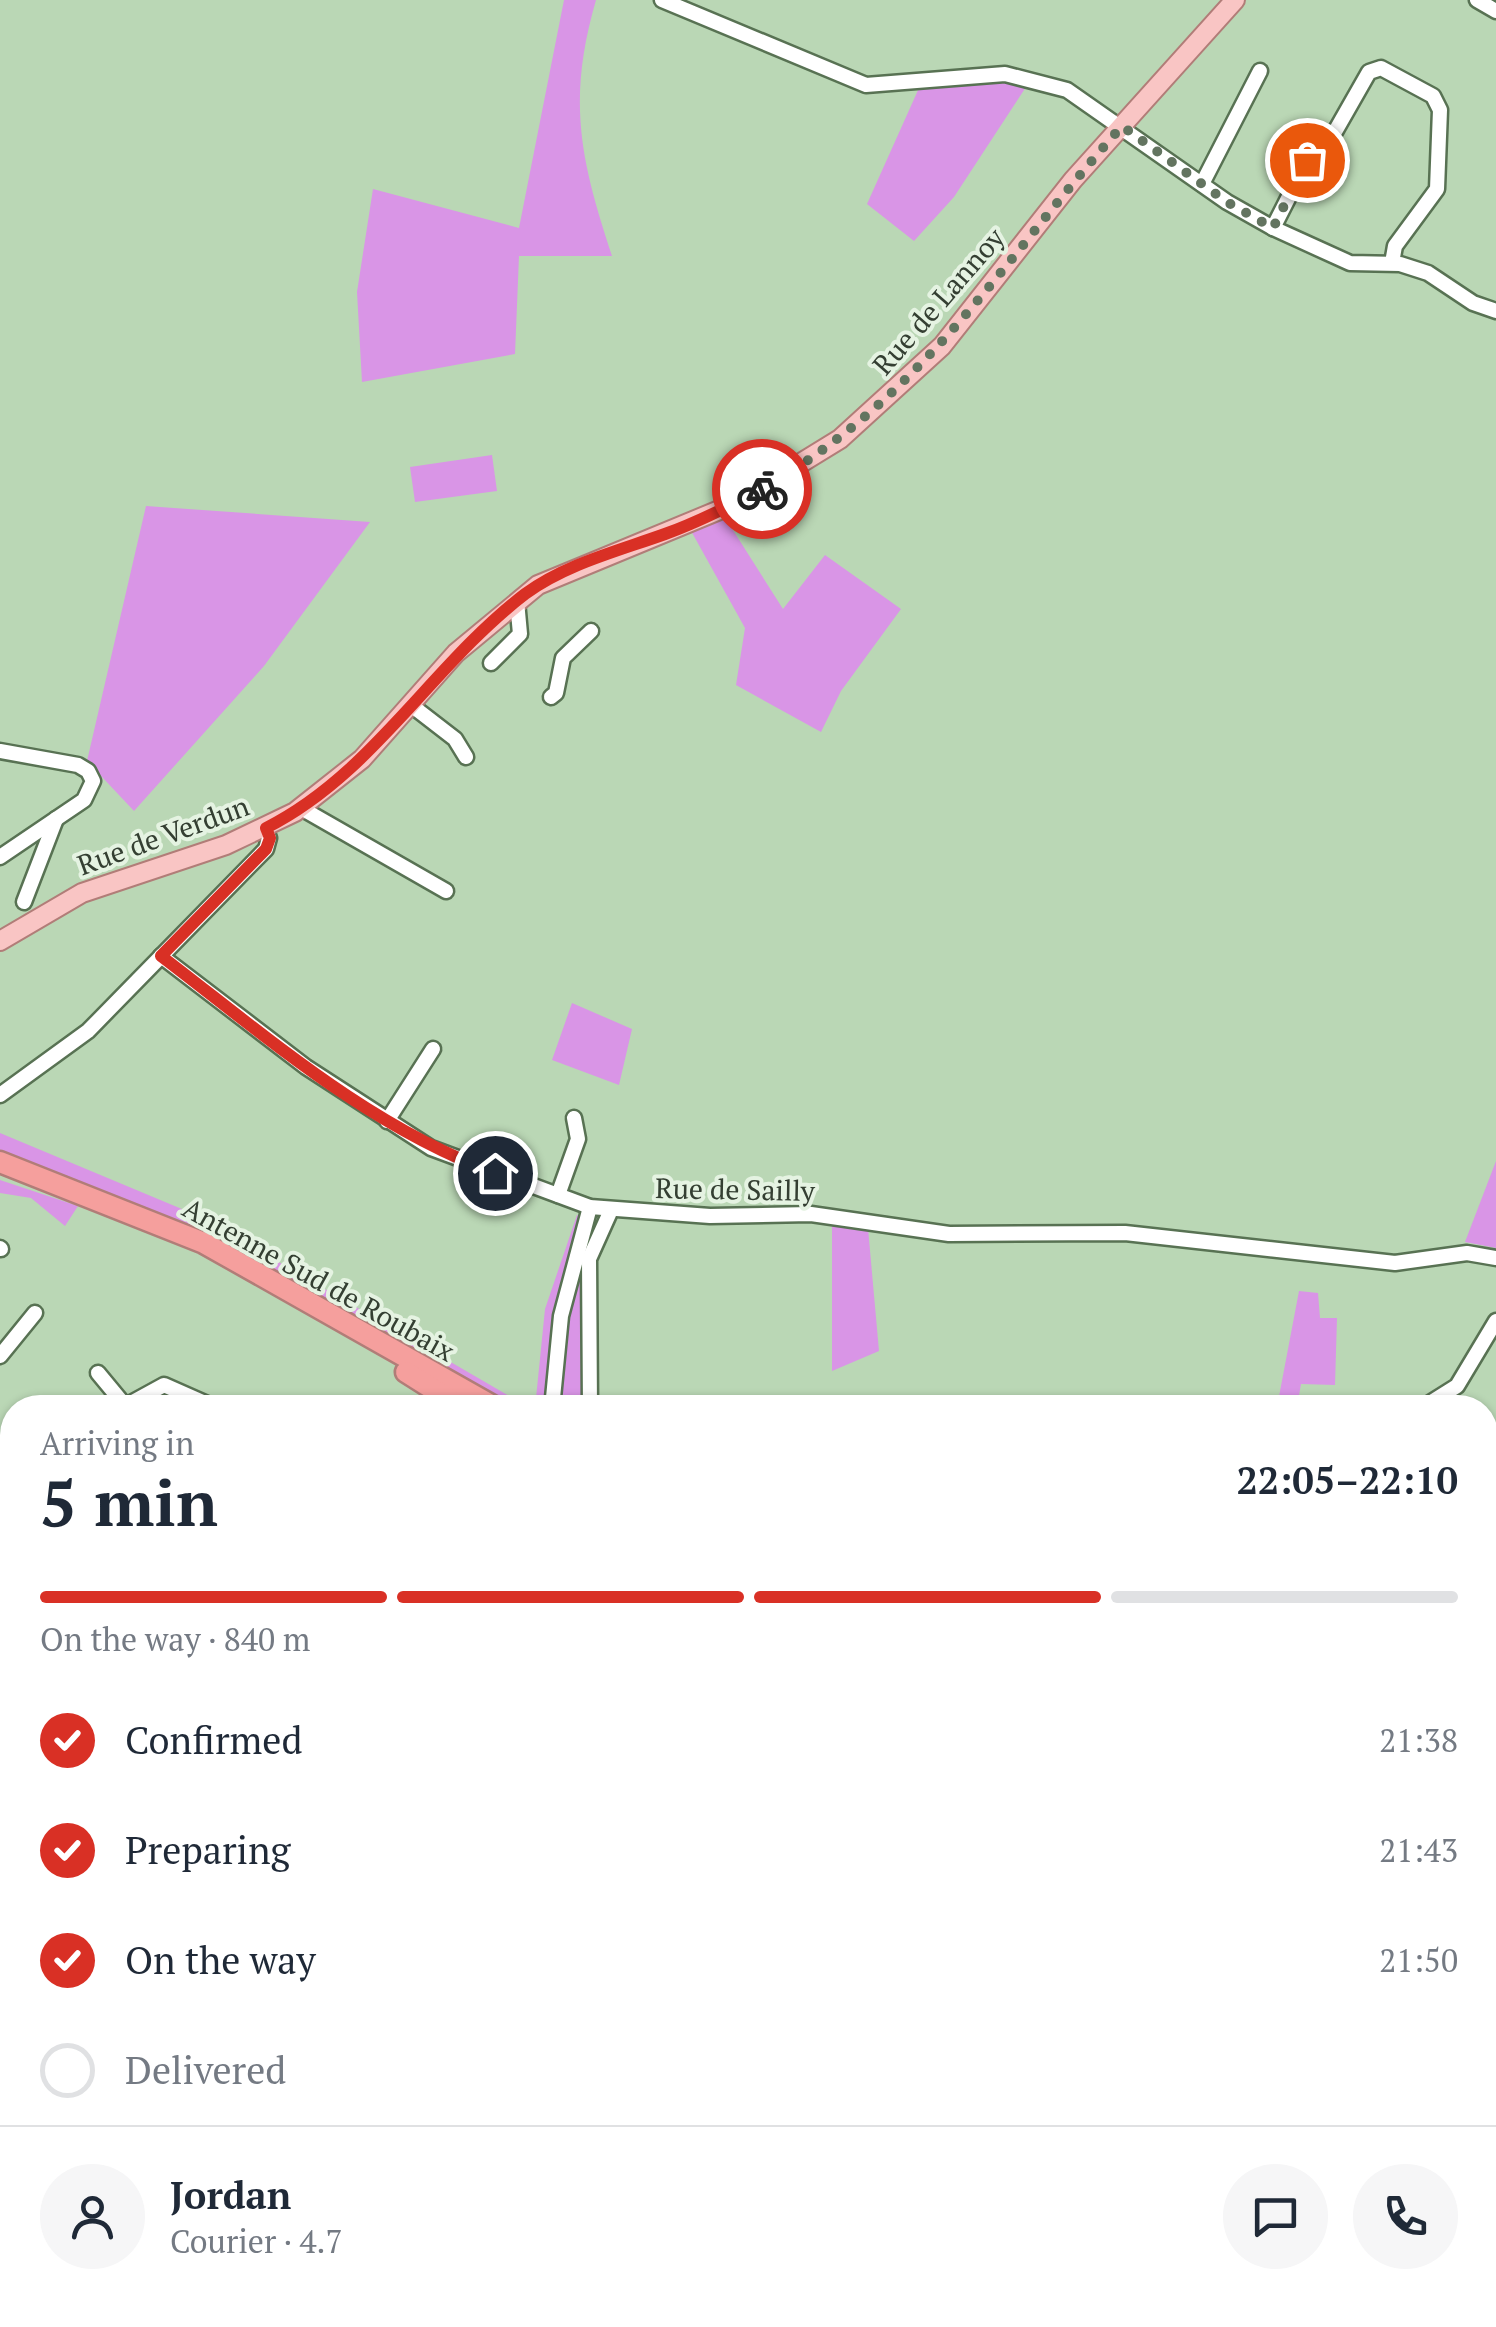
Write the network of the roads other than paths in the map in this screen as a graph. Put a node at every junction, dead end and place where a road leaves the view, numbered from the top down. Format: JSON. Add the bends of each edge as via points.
{"nodes":[{"id":1,"x":662,"y":0,"type":"edge"},
{"id":2,"x":1235,"y":0,"type":"edge"},
{"id":3,"x":1477,"y":0,"type":"edge"},
{"id":4,"x":1496,"y":10,"type":"edge"},
{"id":5,"x":1260,"y":72,"type":"dead end"},
{"id":6,"x":1119,"y":124,"type":"junction"},
{"id":7,"x":1202,"y":184,"type":"junction"},
{"id":8,"x":1273,"y":228,"type":"junction"},
{"id":9,"x":1392,"y":263,"type":"junction"},
{"id":10,"x":1496,"y":311,"type":"edge"},
{"id":11,"x":517,"y":601,"type":"junction"},
{"id":12,"x":591,"y":631,"type":"dead end"},
{"id":13,"x":491,"y":663,"type":"dead end"},
{"id":14,"x":417,"y":697,"type":"junction"},
{"id":15,"x":551,"y":697,"type":"dead end"},
{"id":16,"x":0,"y":750,"type":"edge"},
{"id":17,"x":466,"y":757,"type":"dead end"},
{"id":18,"x":302,"y":808,"type":"junction"},
{"id":19,"x":57,"y":818,"type":"junction"},
{"id":20,"x":266,"y":828,"type":"junction"},
{"id":21,"x":0,"y":857,"type":"edge"},
{"id":22,"x":446,"y":891,"type":"dead end"},
{"id":23,"x":24,"y":902,"type":"dead end"},
{"id":24,"x":0,"y":941,"type":"edge"},
{"id":25,"x":161,"y":956,"type":"junction"},
{"id":26,"x":433,"y":1049,"type":"dead end"},
{"id":27,"x":0,"y":1095,"type":"edge"},
{"id":28,"x":574,"y":1118,"type":"dead end"},
{"id":29,"x":387,"y":1121,"type":"junction"},
{"id":30,"x":0,"y":1166,"type":"edge"},
{"id":31,"x":558,"y":1196,"type":"junction"},
{"id":32,"x":590,"y":1208,"type":"junction"},
{"id":33,"x":611,"y":1210,"type":"junction"},
{"id":34,"x":1496,"y":1258,"type":"edge"},
{"id":35,"x":35,"y":1314,"type":"dead end"},
{"id":36,"x":1496,"y":1321,"type":"edge"},
{"id":37,"x":0,"y":1356,"type":"edge"},
{"id":38,"x":98,"y":1372,"type":"dead end"},
{"id":39,"x":116,"y":1395,"type":"edge"},
{"id":40,"x":142,"y":1395,"type":"edge"},
{"id":41,"x":191,"y":1395,"type":"edge"},
{"id":42,"x":442,"y":1395,"type":"edge"},
{"id":43,"x":473,"y":1395,"type":"edge"},
{"id":44,"x":554,"y":1395,"type":"edge"},
{"id":45,"x":590,"y":1395,"type":"edge"},
{"id":46,"x":1442,"y":1395,"type":"edge"}],
"edges":[{"from":1,"to":6,"type":"street","via":[[858,83],[1013,75],[1074,93]]},
{"from":2,"to":6,"type":"main road","name":"Rue de Lannoy"},
{"from":3,"to":4,"type":"street"},
{"from":5,"to":7,"type":"street"},
{"from":6,"to":7,"type":"street"},
{"from":6,"to":11,"type":"main road","name":"Rue de Lannoy","via":[[942,346],[850,431],[734,504],[561,572]]},
{"from":7,"to":8,"type":"street"},
{"from":8,"to":9,"type":"street","via":[[1350,263]]},
{"from":8,"to":9,"type":"street","via":[[1309,157],[1328,144],[1369,72],[1381,68],[1433,96],[1440,110],[1438,189],[1398,241]]},
{"from":9,"to":10,"type":"street","via":[[1436,277]]},
{"from":11,"to":13,"type":"street","via":[[517,640]]},
{"from":11,"to":14,"type":"main road","name":"Rue de Lannoy","via":[[468,641]]},
{"from":12,"to":15,"type":"street","via":[[563,658]]},
{"from":14,"to":17,"type":"street"},
{"from":14,"to":18,"type":"main road","name":"Rue de Verdun","via":[[370,752]]},
{"from":16,"to":19,"type":"street","via":[[88,771],[89,795]]},
{"from":18,"to":20,"type":"main road","name":"Rue de Verdun"},
{"from":18,"to":22,"type":"street"},
{"from":19,"to":21,"type":"street"},
{"from":19,"to":23,"type":"street"},
{"from":20,"to":24,"type":"main road","name":"Rue de Verdun","via":[[82,893]]},
{"from":20,"to":25,"type":"street","via":[[266,849]]},
{"from":25,"to":27,"type":"street","via":[[79,1039]]},
{"from":25,"to":29,"type":"street","name":"Rue de Sailly"},
{"from":26,"to":29,"type":"street"},
{"from":28,"to":31,"type":"street","via":[[578,1139]]},
{"from":29,"to":31,"type":"street","name":"Rue de Sailly","via":[[440,1152]]},
{"from":30,"to":42,"type":"highway","name":"Antenne Sud de Roubaix","via":[[237,1269]]},
{"from":30,"to":43,"type":"highway","name":"Antenne Sud de Roubaix","via":[[204,1243]]},
{"from":31,"to":32,"type":"street","name":"Rue de Sailly"},
{"from":32,"to":33,"type":"street","name":"Rue de Sailly"},
{"from":32,"to":44,"type":"street","via":[[561,1316]]},
{"from":33,"to":34,"type":"street","name":"Rue de Sailly","via":[[810,1214],[949,1234],[1126,1233],[1380,1262],[1477,1252]]},
{"from":33,"to":45,"type":"street","via":[[589,1259]]},
{"from":35,"to":37,"type":"street"},
{"from":36,"to":46,"type":"street","via":[[1456,1386]]},
{"from":38,"to":39,"type":"street"},
{"from":40,"to":41,"type":"street","via":[[172,1385]]}]}
